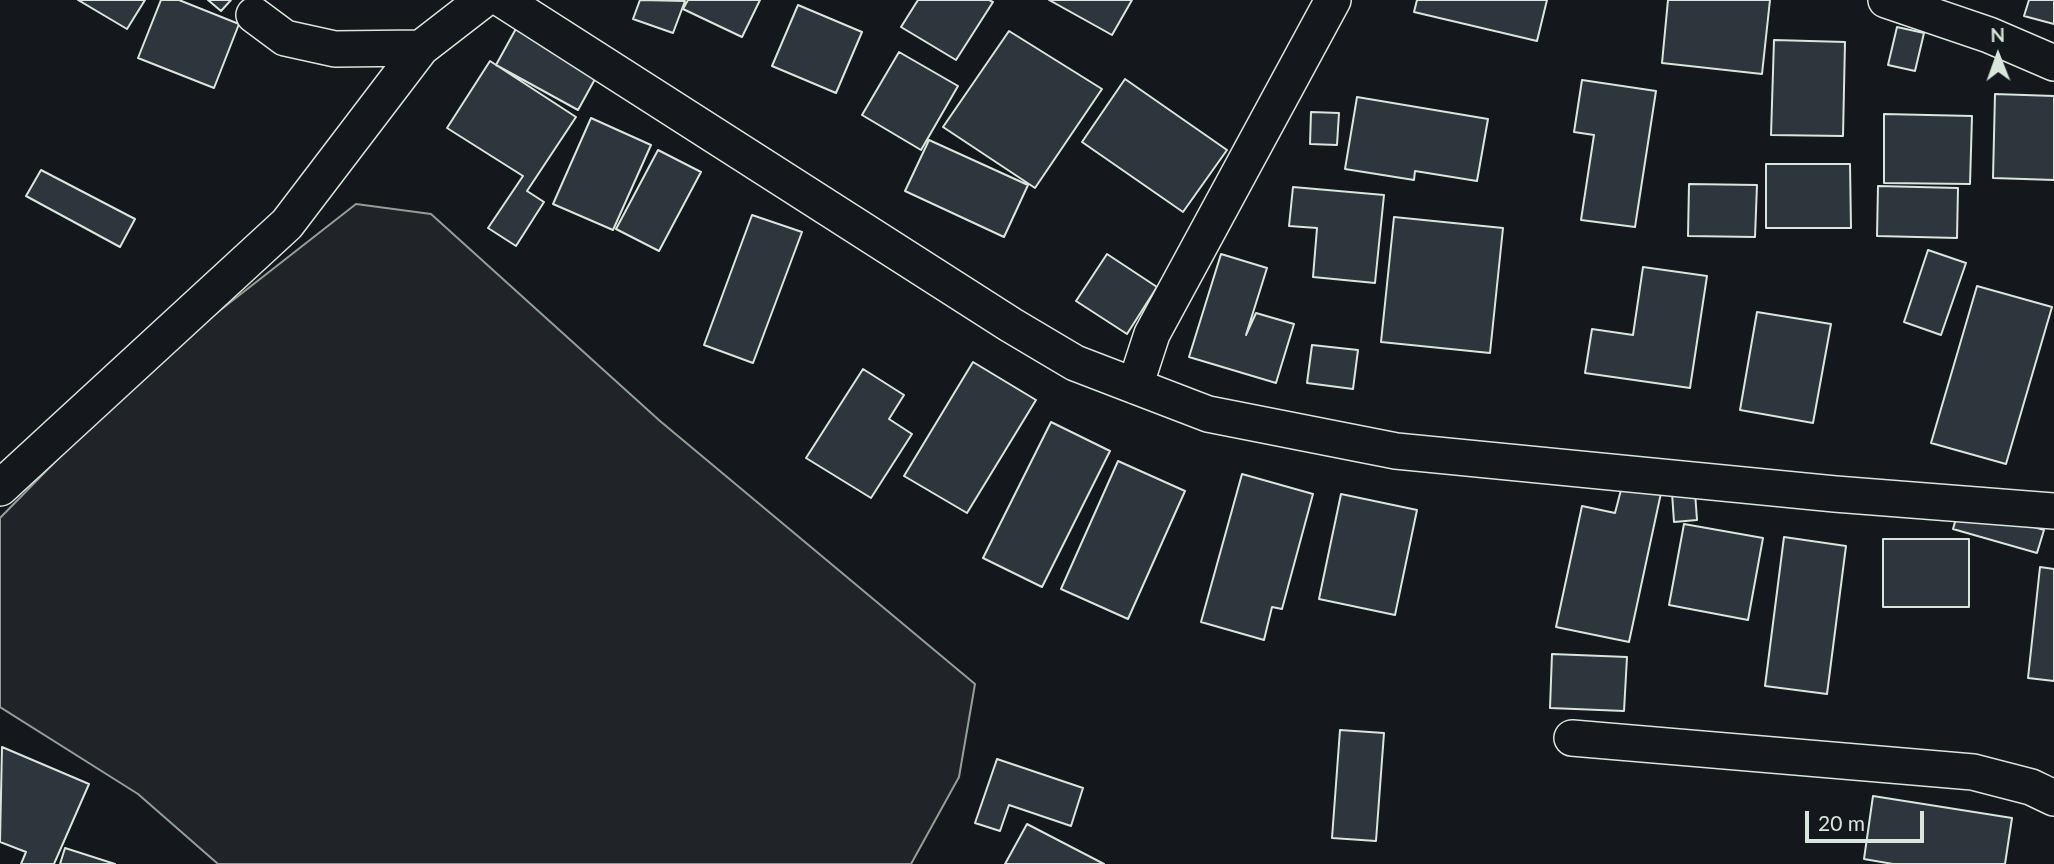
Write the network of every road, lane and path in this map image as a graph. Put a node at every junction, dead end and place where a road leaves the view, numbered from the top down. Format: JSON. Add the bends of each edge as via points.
{"nodes":[{"id":1,"x":483,"y":0,"type":"edge"},
{"id":2,"x":503,"y":0,"type":"edge"},
{"id":3,"x":1334,"y":0,"type":"edge"},
{"id":4,"x":1886,"y":0,"type":"edge"},
{"id":5,"x":254,"y":15,"type":"dead end"},
{"id":6,"x":421,"y":48,"type":"junction"},
{"id":7,"x":2054,"y":63,"type":"edge"},
{"id":8,"x":1135,"y":386,"type":"junction"},
{"id":9,"x":0,"y":488,"type":"edge"},
{"id":10,"x":2054,"y":511,"type":"edge"},
{"id":11,"x":1572,"y":738,"type":"dead end"},
{"id":12,"x":2054,"y":798,"type":"edge"}],
"edges":[{"from":1,"to":6,"type":"street"},
{"from":2,"to":8,"type":"street","via":[[1011,325],[1075,363]]},
{"from":3,"to":8,"type":"street","via":[[1152,334]]},
{"from":4,"to":7,"type":"street"},
{"from":5,"to":6,"type":"street","via":[[285,38],[334,49]]},
{"from":6,"to":9,"type":"street","via":[[287,224]]},
{"from":8,"to":10,"type":"street","via":[[1208,414],[1396,451]]},
{"from":11,"to":12,"type":"street","via":[[1973,772]]}]}
